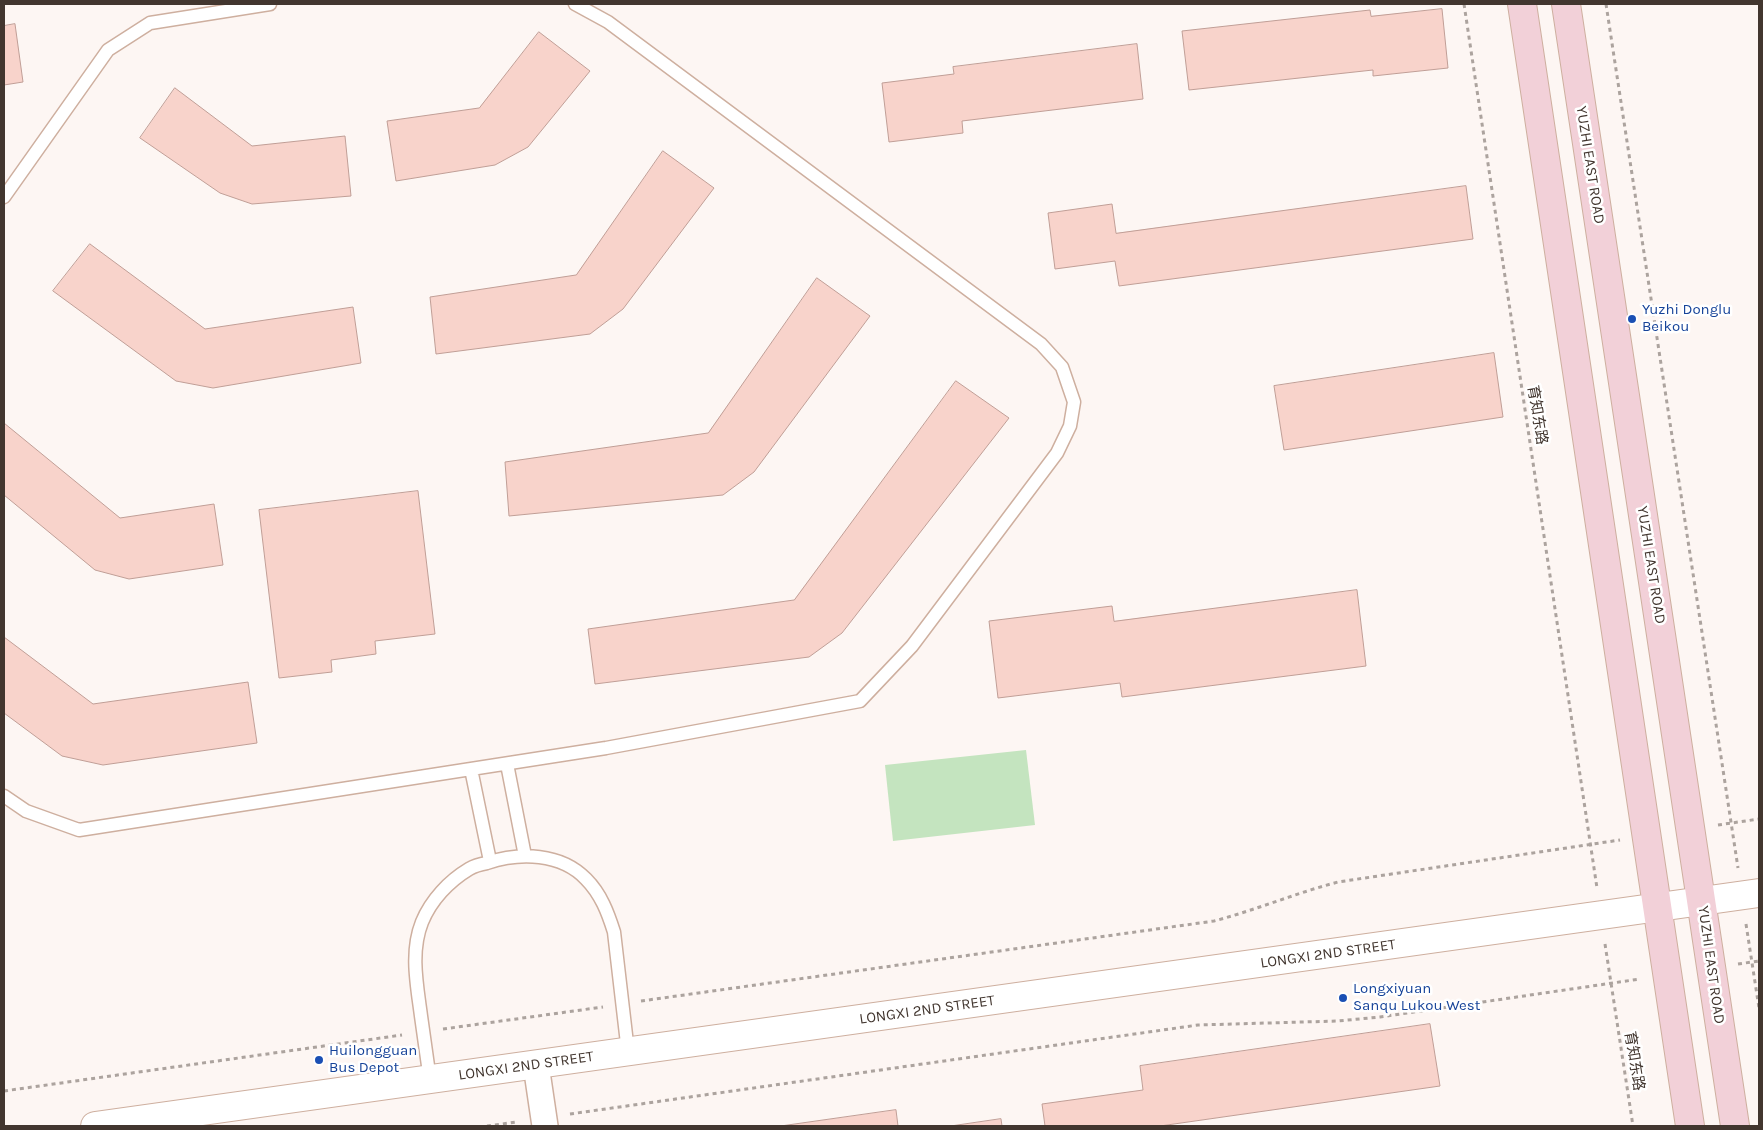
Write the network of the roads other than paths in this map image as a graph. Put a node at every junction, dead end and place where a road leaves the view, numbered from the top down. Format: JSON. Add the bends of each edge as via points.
{"nodes":[{"id":1,"x":270,"y":4,"type":"edge"},
{"id":2,"x":575,"y":4,"type":"edge"},
{"id":3,"x":1522,"y":4,"type":"edge"},
{"id":4,"x":1566,"y":4,"type":"edge"},
{"id":5,"x":4,"y":197,"type":"edge"},
{"id":6,"x":507,"y":764,"type":"junction"},
{"id":7,"x":470,"y":769,"type":"junction"},
{"id":8,"x":4,"y":796,"type":"edge"},
{"id":9,"x":525,"y":856,"type":"junction"},
{"id":10,"x":490,"y":861,"type":"junction"},
{"id":11,"x":1759,"y":893,"type":"edge"},
{"id":12,"x":1702,"y":901,"type":"junction"},
{"id":13,"x":1657,"y":908,"type":"junction"},
{"id":14,"x":628,"y":1052,"type":"junction"},
{"id":15,"x":536,"y":1065,"type":"junction"},
{"id":16,"x":430,"y":1080,"type":"junction"},
{"id":17,"x":95,"y":1126,"type":"edge"},
{"id":18,"x":545,"y":1126,"type":"edge"},
{"id":19,"x":1690,"y":1126,"type":"edge"},
{"id":20,"x":1735,"y":1126,"type":"edge"}],
"edges":[{"from":1,"to":5,"type":"lane","via":[[150,23],[108,50]]},
{"from":2,"to":6,"type":"lane","via":[[608,22],[1041,344],[1062,367],[1074,402],[1070,426],[1056,453],[912,646],[860,701]]},
{"from":3,"to":13,"type":"main road"},
{"from":4,"to":12,"type":"main road","name":"YUZHI EAST ROAD"},
{"from":6,"to":7,"type":"lane"},
{"from":6,"to":9,"type":"lane"},
{"from":7,"to":8,"type":"lane","via":[[79,830],[26,811]]},
{"from":7,"to":10,"type":"lane"},
{"from":9,"to":10,"type":"lane"},
{"from":9,"to":14,"type":"lane","via":[[548,858],[567,865],[586,878],[600,896],[614,932]]},
{"from":10,"to":16,"type":"lane","via":[[471,868],[444,889],[422,922],[417,940],[416,980]]},
{"from":11,"to":12,"type":"street","name":"LONGXI 2ND STREET"},
{"from":12,"to":13,"type":"street","name":"LONGXI 2ND STREET"},
{"from":12,"to":20,"type":"main road","name":"YUZHI EAST ROAD"},
{"from":13,"to":14,"type":"street","name":"LONGXI 2ND STREET"},
{"from":13,"to":19,"type":"main road"},
{"from":14,"to":15,"type":"street","name":"LONGXI 2ND STREET"},
{"from":15,"to":16,"type":"street","name":"LONGXI 2ND STREET"},
{"from":15,"to":18,"type":"street"},
{"from":16,"to":17,"type":"street","name":"LONGXI 2ND STREET"}]}
